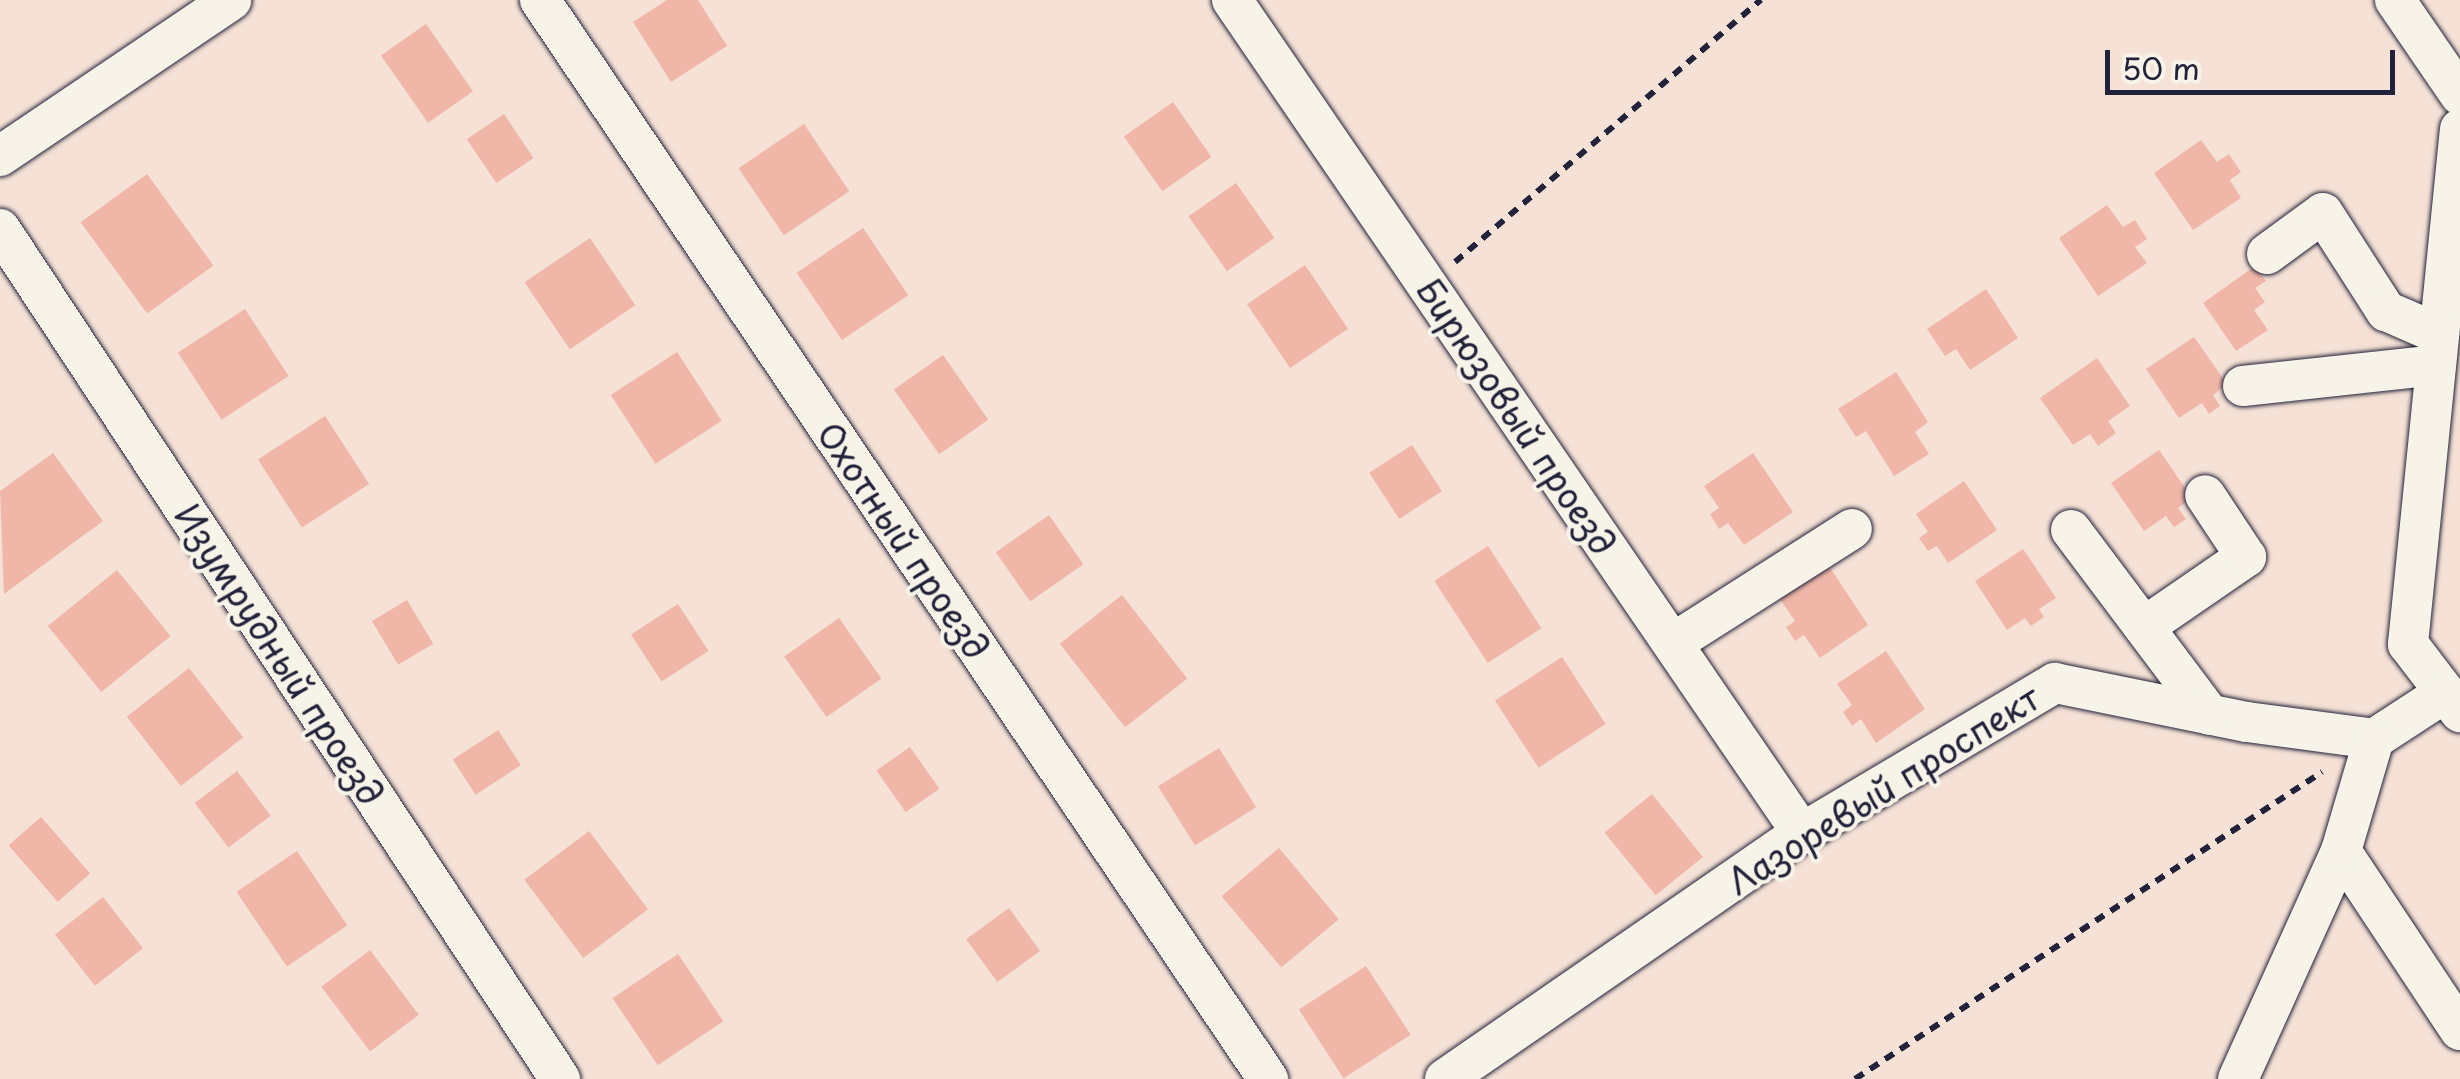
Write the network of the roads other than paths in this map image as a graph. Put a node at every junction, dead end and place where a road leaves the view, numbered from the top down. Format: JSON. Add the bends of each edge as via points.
{"nodes":[{"id":1,"x":231,"y":0,"type":"edge"},
{"id":2,"x":540,"y":0,"type":"edge"},
{"id":3,"x":1232,"y":0,"type":"edge"},
{"id":4,"x":2396,"y":0,"type":"edge"},
{"id":5,"x":2460,"y":95,"type":"edge"},
{"id":6,"x":2460,"y":129,"type":"edge"},
{"id":7,"x":0,"y":156,"type":"edge"},
{"id":8,"x":0,"y":229,"type":"edge"},
{"id":9,"x":2267,"y":254,"type":"dead end"},
{"id":10,"x":2438,"y":350,"type":"junction"},
{"id":11,"x":2242,"y":386,"type":"dead end"},
{"id":12,"x":2205,"y":495,"type":"dead end"},
{"id":13,"x":1852,"y":529,"type":"dead end"},
{"id":14,"x":2070,"y":530,"type":"dead end"},
{"id":15,"x":2144,"y":626,"type":"junction"},
{"id":16,"x":1672,"y":643,"type":"junction"},
{"id":17,"x":2452,"y":703,"type":"edge"},
{"id":18,"x":2210,"y":715,"type":"junction"},
{"id":19,"x":2374,"y":739,"type":"junction"},
{"id":20,"x":1802,"y":833,"type":"junction"},
{"id":21,"x":2342,"y":851,"type":"junction"},
{"id":22,"x":2460,"y":1030,"type":"edge"},
{"id":23,"x":560,"y":1079,"type":"edge"},
{"id":24,"x":1268,"y":1079,"type":"edge"},
{"id":25,"x":1445,"y":1079,"type":"edge"},
{"id":26,"x":2238,"y":1079,"type":"edge"}],
"edges":[{"from":1,"to":7,"type":"street"},
{"from":2,"to":24,"type":"street","name":"Охотный проезд"},
{"from":3,"to":16,"type":"street","name":"Бирюзовый проезд"},
{"from":4,"to":5,"type":"street"},
{"from":6,"to":10,"type":"street"},
{"from":8,"to":23,"type":"street","name":"Изумрудный проезд"},
{"from":9,"to":10,"type":"street","via":[[2323,213],[2386,311]]},
{"from":10,"to":11,"type":"street"},
{"from":10,"to":17,"type":"street","via":[[2408,644]]},
{"from":12,"to":15,"type":"street","via":[[2246,557]]},
{"from":13,"to":16,"type":"street"},
{"from":14,"to":15,"type":"street"},
{"from":15,"to":18,"type":"street"},
{"from":16,"to":20,"type":"street","name":"Бирюзовый проезд"},
{"from":17,"to":19,"type":"street"},
{"from":18,"to":19,"type":"street","name":"Лазоревый проспект"},
{"from":18,"to":20,"type":"street","name":"Лазоревый проспект","via":[[2055,683]]},
{"from":19,"to":21,"type":"street"},
{"from":20,"to":25,"type":"street","name":"Лазоревый проспект"},
{"from":21,"to":22,"type":"street"},
{"from":21,"to":26,"type":"street"}]}
